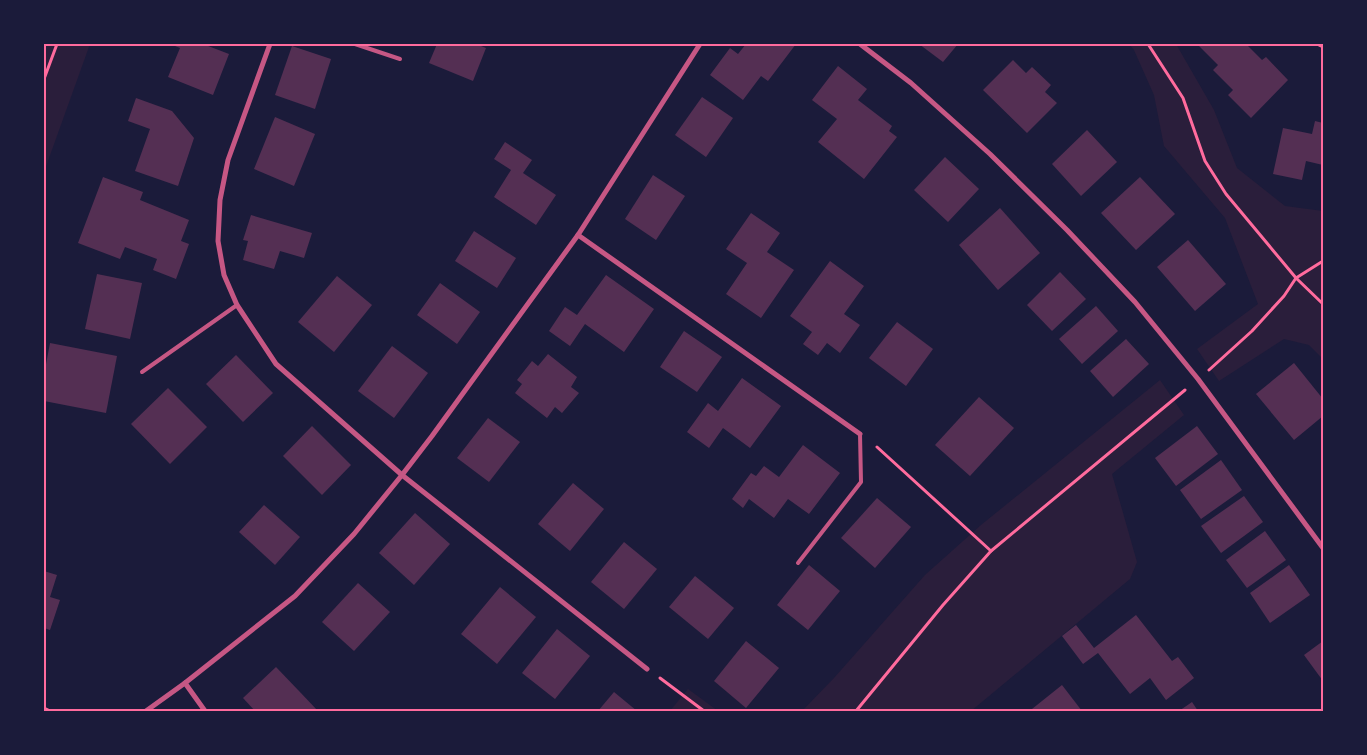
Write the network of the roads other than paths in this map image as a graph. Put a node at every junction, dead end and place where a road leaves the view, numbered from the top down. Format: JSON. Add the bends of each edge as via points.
{"nodes":[{"id":1,"x":270,"y":44,"type":"edge"},
{"id":2,"x":355,"y":44,"type":"edge"},
{"id":3,"x":700,"y":44,"type":"edge"},
{"id":4,"x":860,"y":44,"type":"edge"},
{"id":5,"x":400,"y":60,"type":"dead end"},
{"id":6,"x":578,"y":235,"type":"junction"},
{"id":7,"x":237,"y":305,"type":"junction"},
{"id":8,"x":142,"y":372,"type":"dead end"},
{"id":9,"x":860,"y":434,"type":"joint"},
{"id":10,"x":402,"y":475,"type":"junction"},
{"id":11,"x":1323,"y":548,"type":"edge"},
{"id":12,"x":798,"y":563,"type":"dead end"},
{"id":13,"x":647,"y":669,"type":"road end"},
{"id":14,"x":185,"y":683,"type":"junction"},
{"id":15,"x":146,"y":711,"type":"edge"},
{"id":16,"x":206,"y":711,"type":"edge"}],
"edges":[{"from":1,"to":7,"type":"street","via":[[228,160],[220,200],[218,241],[224,275]]},
{"from":2,"to":5,"type":"lane"},
{"from":3,"to":6,"type":"street"},
{"from":4,"to":11,"type":"street","via":[[910,82],[990,154],[1135,302],[1198,379]]},
{"from":6,"to":9,"type":"street"},
{"from":6,"to":10,"type":"street"},
{"from":7,"to":8,"type":"lane"},
{"from":7,"to":10,"type":"street","via":[[276,364]]},
{"from":9,"to":12,"type":"lane","via":[[861,482]]},
{"from":10,"to":13,"type":"street"},
{"from":10,"to":14,"type":"street","via":[[354,534],[295,596]]},
{"from":14,"to":15,"type":"street"},
{"from":14,"to":16,"type":"street"}]}
